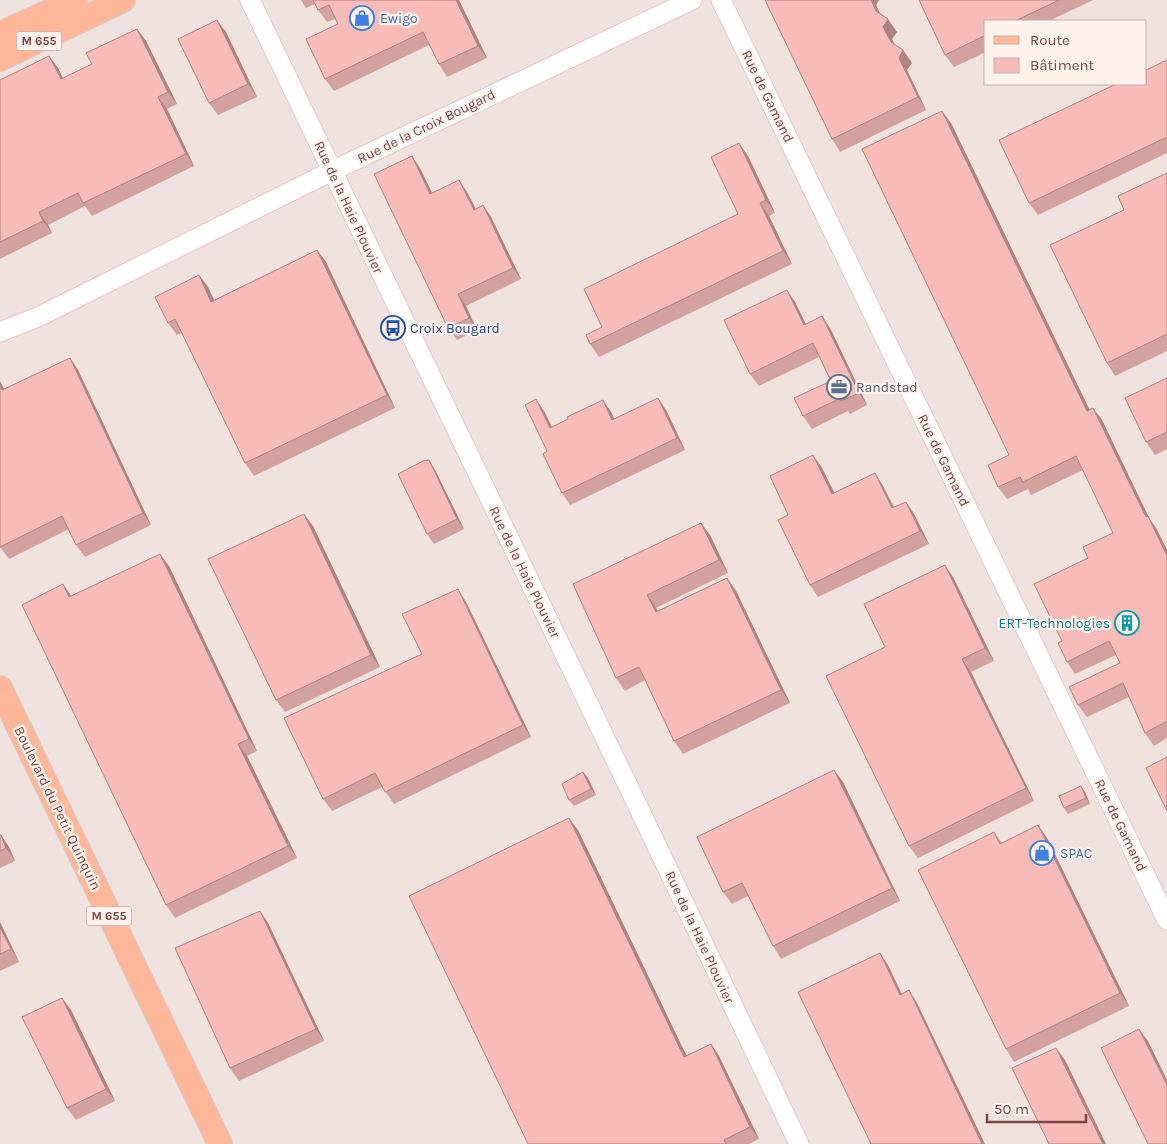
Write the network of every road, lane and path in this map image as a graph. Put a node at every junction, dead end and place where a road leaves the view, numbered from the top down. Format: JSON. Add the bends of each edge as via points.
{"nodes":[{"id":1,"x":75,"y":0,"type":"edge"},
{"id":2,"x":123,"y":0,"type":"edge"},
{"id":3,"x":250,"y":0,"type":"edge"},
{"id":4,"x":692,"y":0,"type":"edge"},
{"id":5,"x":721,"y":0,"type":"edge"},
{"id":6,"x":0,"y":34,"type":"edge"},
{"id":7,"x":0,"y":60,"type":"edge"},
{"id":8,"x":332,"y":171,"type":"junction"},
{"id":9,"x":0,"y":332,"type":"edge"},
{"id":10,"x":0,"y":688,"type":"edge"},
{"id":11,"x":0,"y":720,"type":"edge"},
{"id":12,"x":1167,"y":920,"type":"edge"},
{"id":13,"x":205,"y":1144,"type":"edge"},
{"id":14,"x":220,"y":1144,"type":"edge"},
{"id":15,"x":799,"y":1144,"type":"edge"}],
"edges":[{"from":1,"to":6,"type":"main road","number":"M 655"},
{"from":2,"to":7,"type":"main road","number":"M 655"},
{"from":3,"to":8,"type":"street","name":"Rue de la Haie Plouvier"},
{"from":4,"to":8,"type":"street","name":"Rue de la Croix Bougard"},
{"from":5,"to":12,"type":"street","name":"Rue de Gamand"},
{"from":8,"to":9,"type":"street","name":"Rue de la Croix Bougard","via":[[38,317]]},
{"from":8,"to":15,"type":"street","name":"Rue de la Haie Plouvier"},
{"from":10,"to":14,"type":"main road","name":"Boulevard du Petit Quinquin","number":"M 655"},
{"from":11,"to":13,"type":"main road","name":"Boulevard du Petit Quinquin","number":"M 655"}]}
